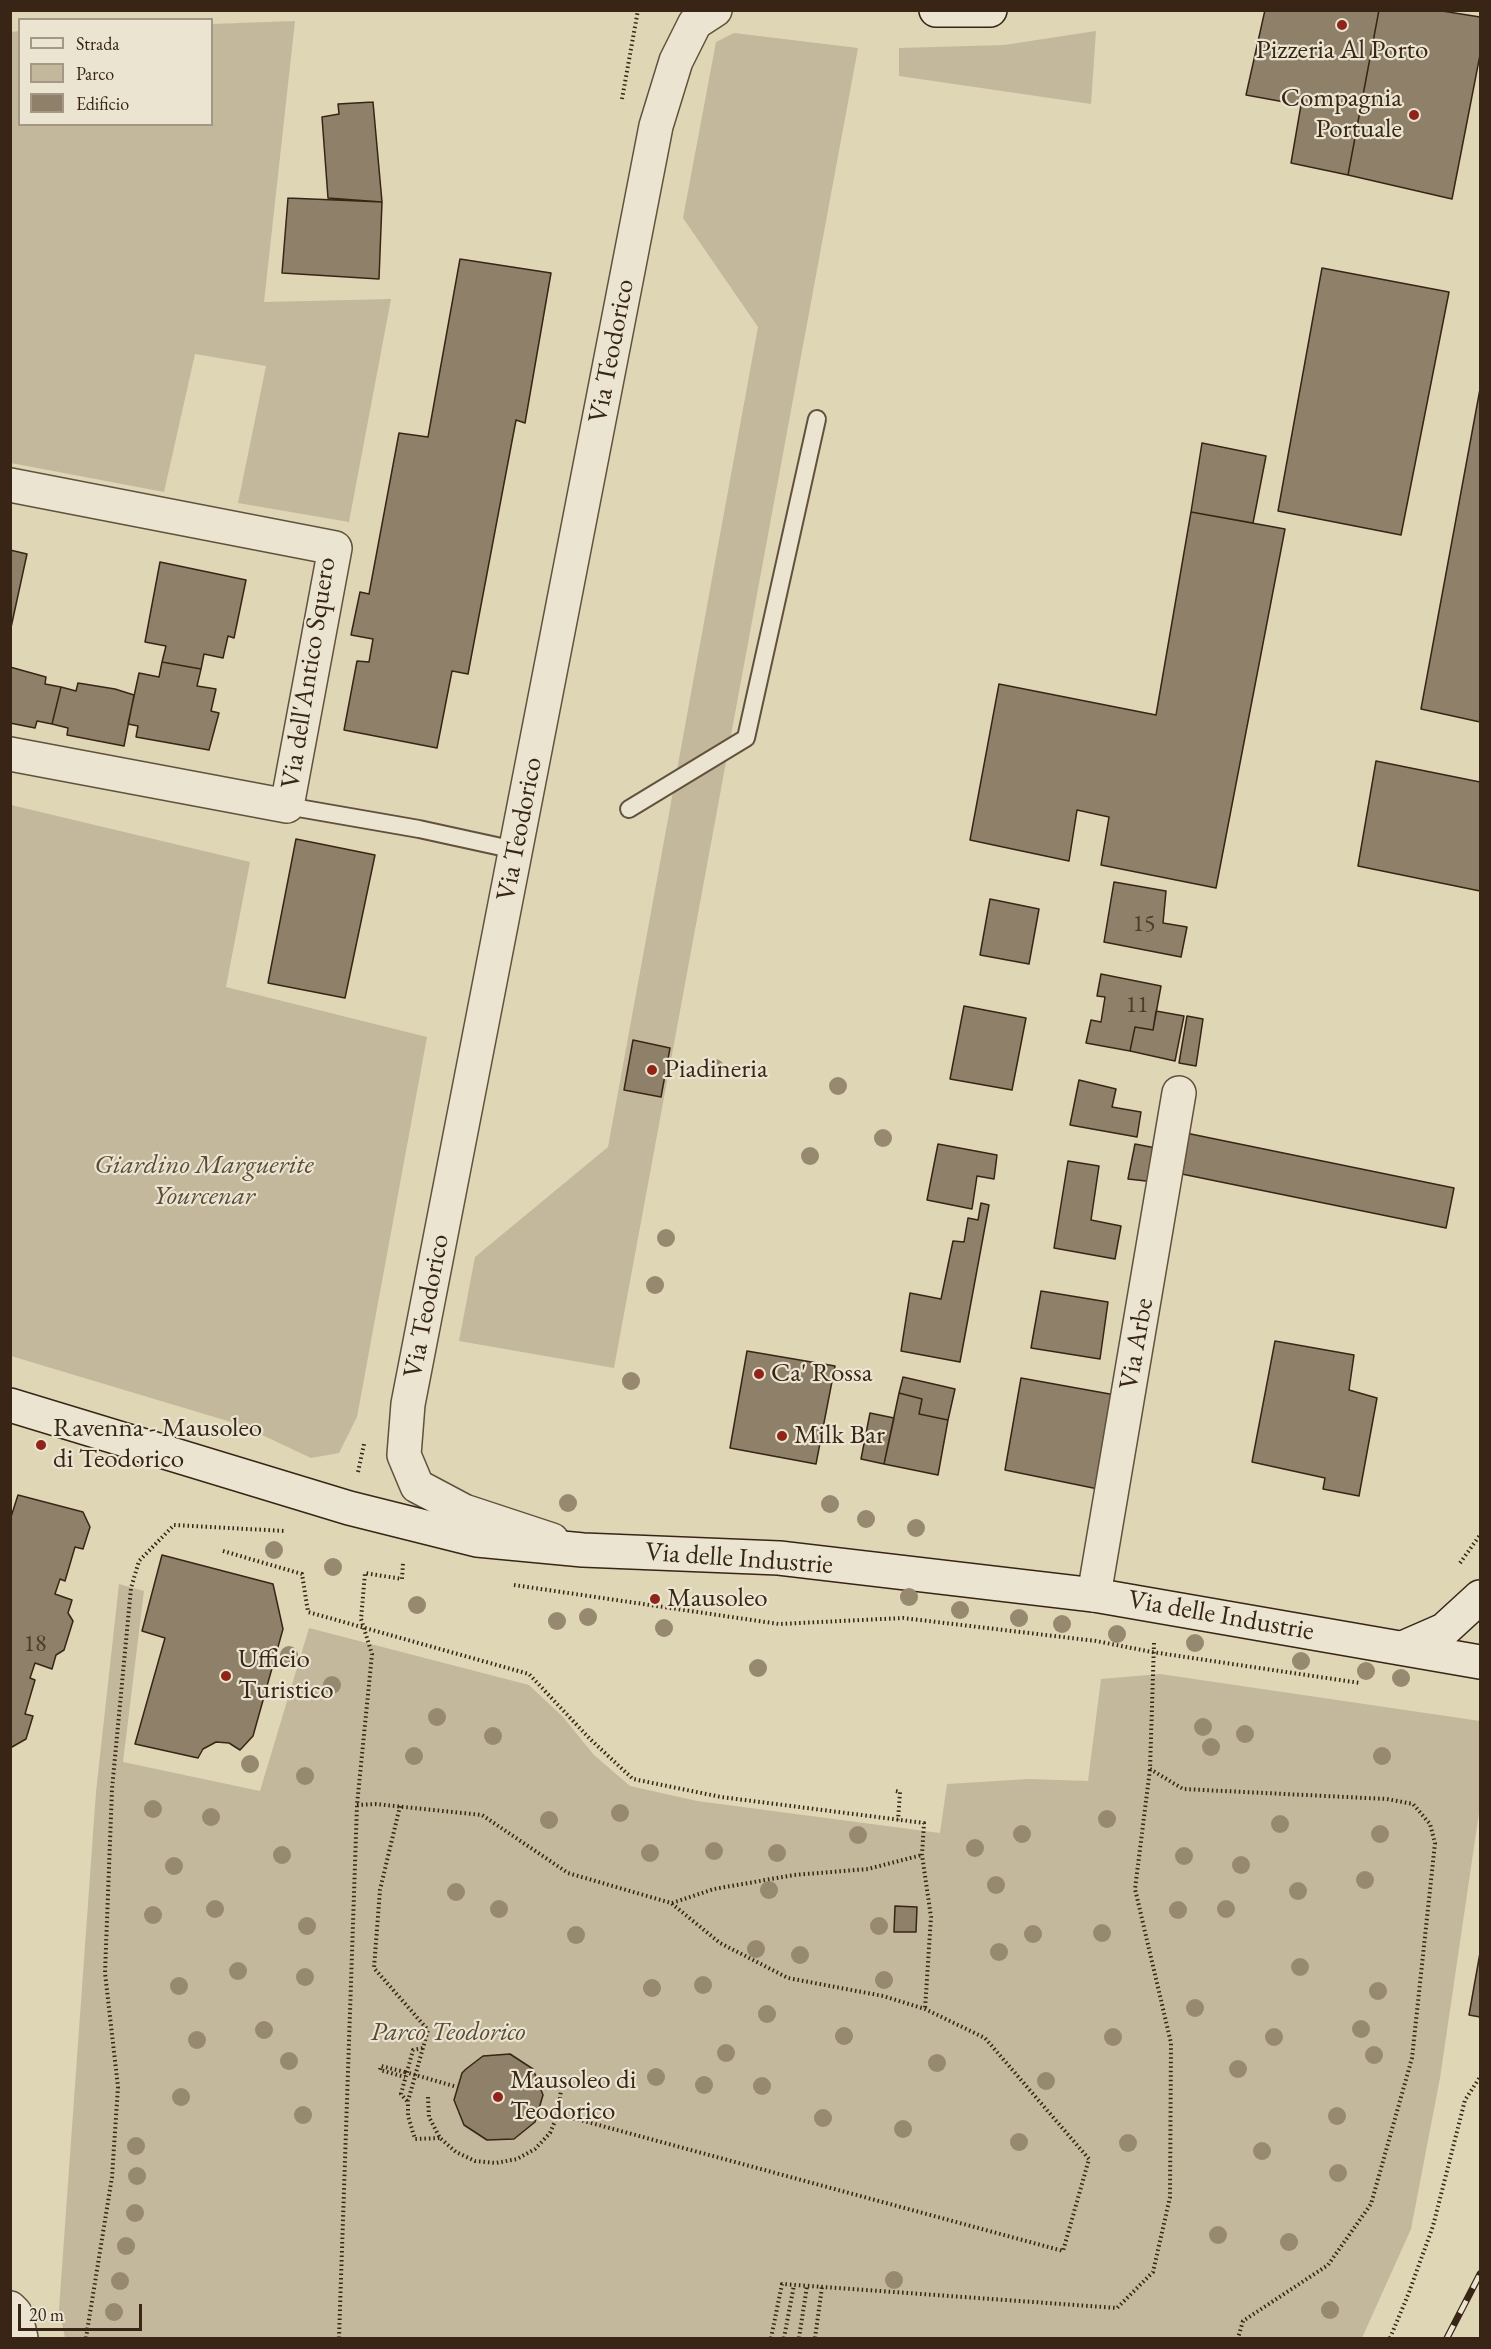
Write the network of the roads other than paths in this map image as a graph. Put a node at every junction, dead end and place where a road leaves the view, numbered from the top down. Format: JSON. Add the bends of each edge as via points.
{"nodes":[{"id":1,"x":715,"y":10,"type":"edge"},
{"id":2,"x":936,"y":10,"type":"edge"},
{"id":3,"x":990,"y":10,"type":"edge"},
{"id":4,"x":817,"y":418,"type":"dead end"},
{"id":5,"x":10,"y":485,"type":"edge"},
{"id":6,"x":10,"y":754,"type":"edge"},
{"id":7,"x":287,"y":806,"type":"junction"},
{"id":8,"x":629,"y":809,"type":"dead end"},
{"id":9,"x":515,"y":850,"type":"junction"},
{"id":10,"x":1179,"y":1093,"type":"dead end"},
{"id":11,"x":10,"y":1404,"type":"edge"},
{"id":12,"x":583,"y":1550,"type":"junction"},
{"id":13,"x":1094,"y":1594,"type":"junction"},
{"id":14,"x":1480,"y":1597,"type":"edge"},
{"id":15,"x":1405,"y":1647,"type":"junction"},
{"id":16,"x":1480,"y":1662,"type":"edge"},
{"id":17,"x":10,"y":2308,"type":"edge"},
{"id":18,"x":21,"y":2338,"type":"edge"}],
"edges":[{"from":1,"to":9,"type":"street","name":"Via Teodorico","via":[[695,23],[676,61],[656,126]]},
{"from":2,"to":3,"type":"street"},
{"from":4,"to":8,"type":"lane","via":[[746,738]]},
{"from":5,"to":7,"type":"street","name":"Via dell'Antico Squero","via":[[335,548]]},
{"from":6,"to":7,"type":"street","name":"Via dell'Antico Squero"},
{"from":7,"to":9,"type":"lane"},
{"from":9,"to":12,"type":"street","name":"Via Teodorico","via":[[408,1404],[404,1455],[417,1486],[464,1512]]},
{"from":10,"to":13,"type":"street","name":"Via Arbe"},
{"from":11,"to":12,"type":"street","name":"Via delle Industrie","via":[[350,1508],[477,1540]]},
{"from":12,"to":13,"type":"street","name":"Via delle Industrie","via":[[779,1558]]},
{"from":13,"to":15,"type":"street","name":"Via delle Industrie"},
{"from":14,"to":15,"type":"street","via":[[1444,1630]]},
{"from":15,"to":16,"type":"street","name":"Via delle Industrie"},
{"from":17,"to":18,"type":"street"}]}
